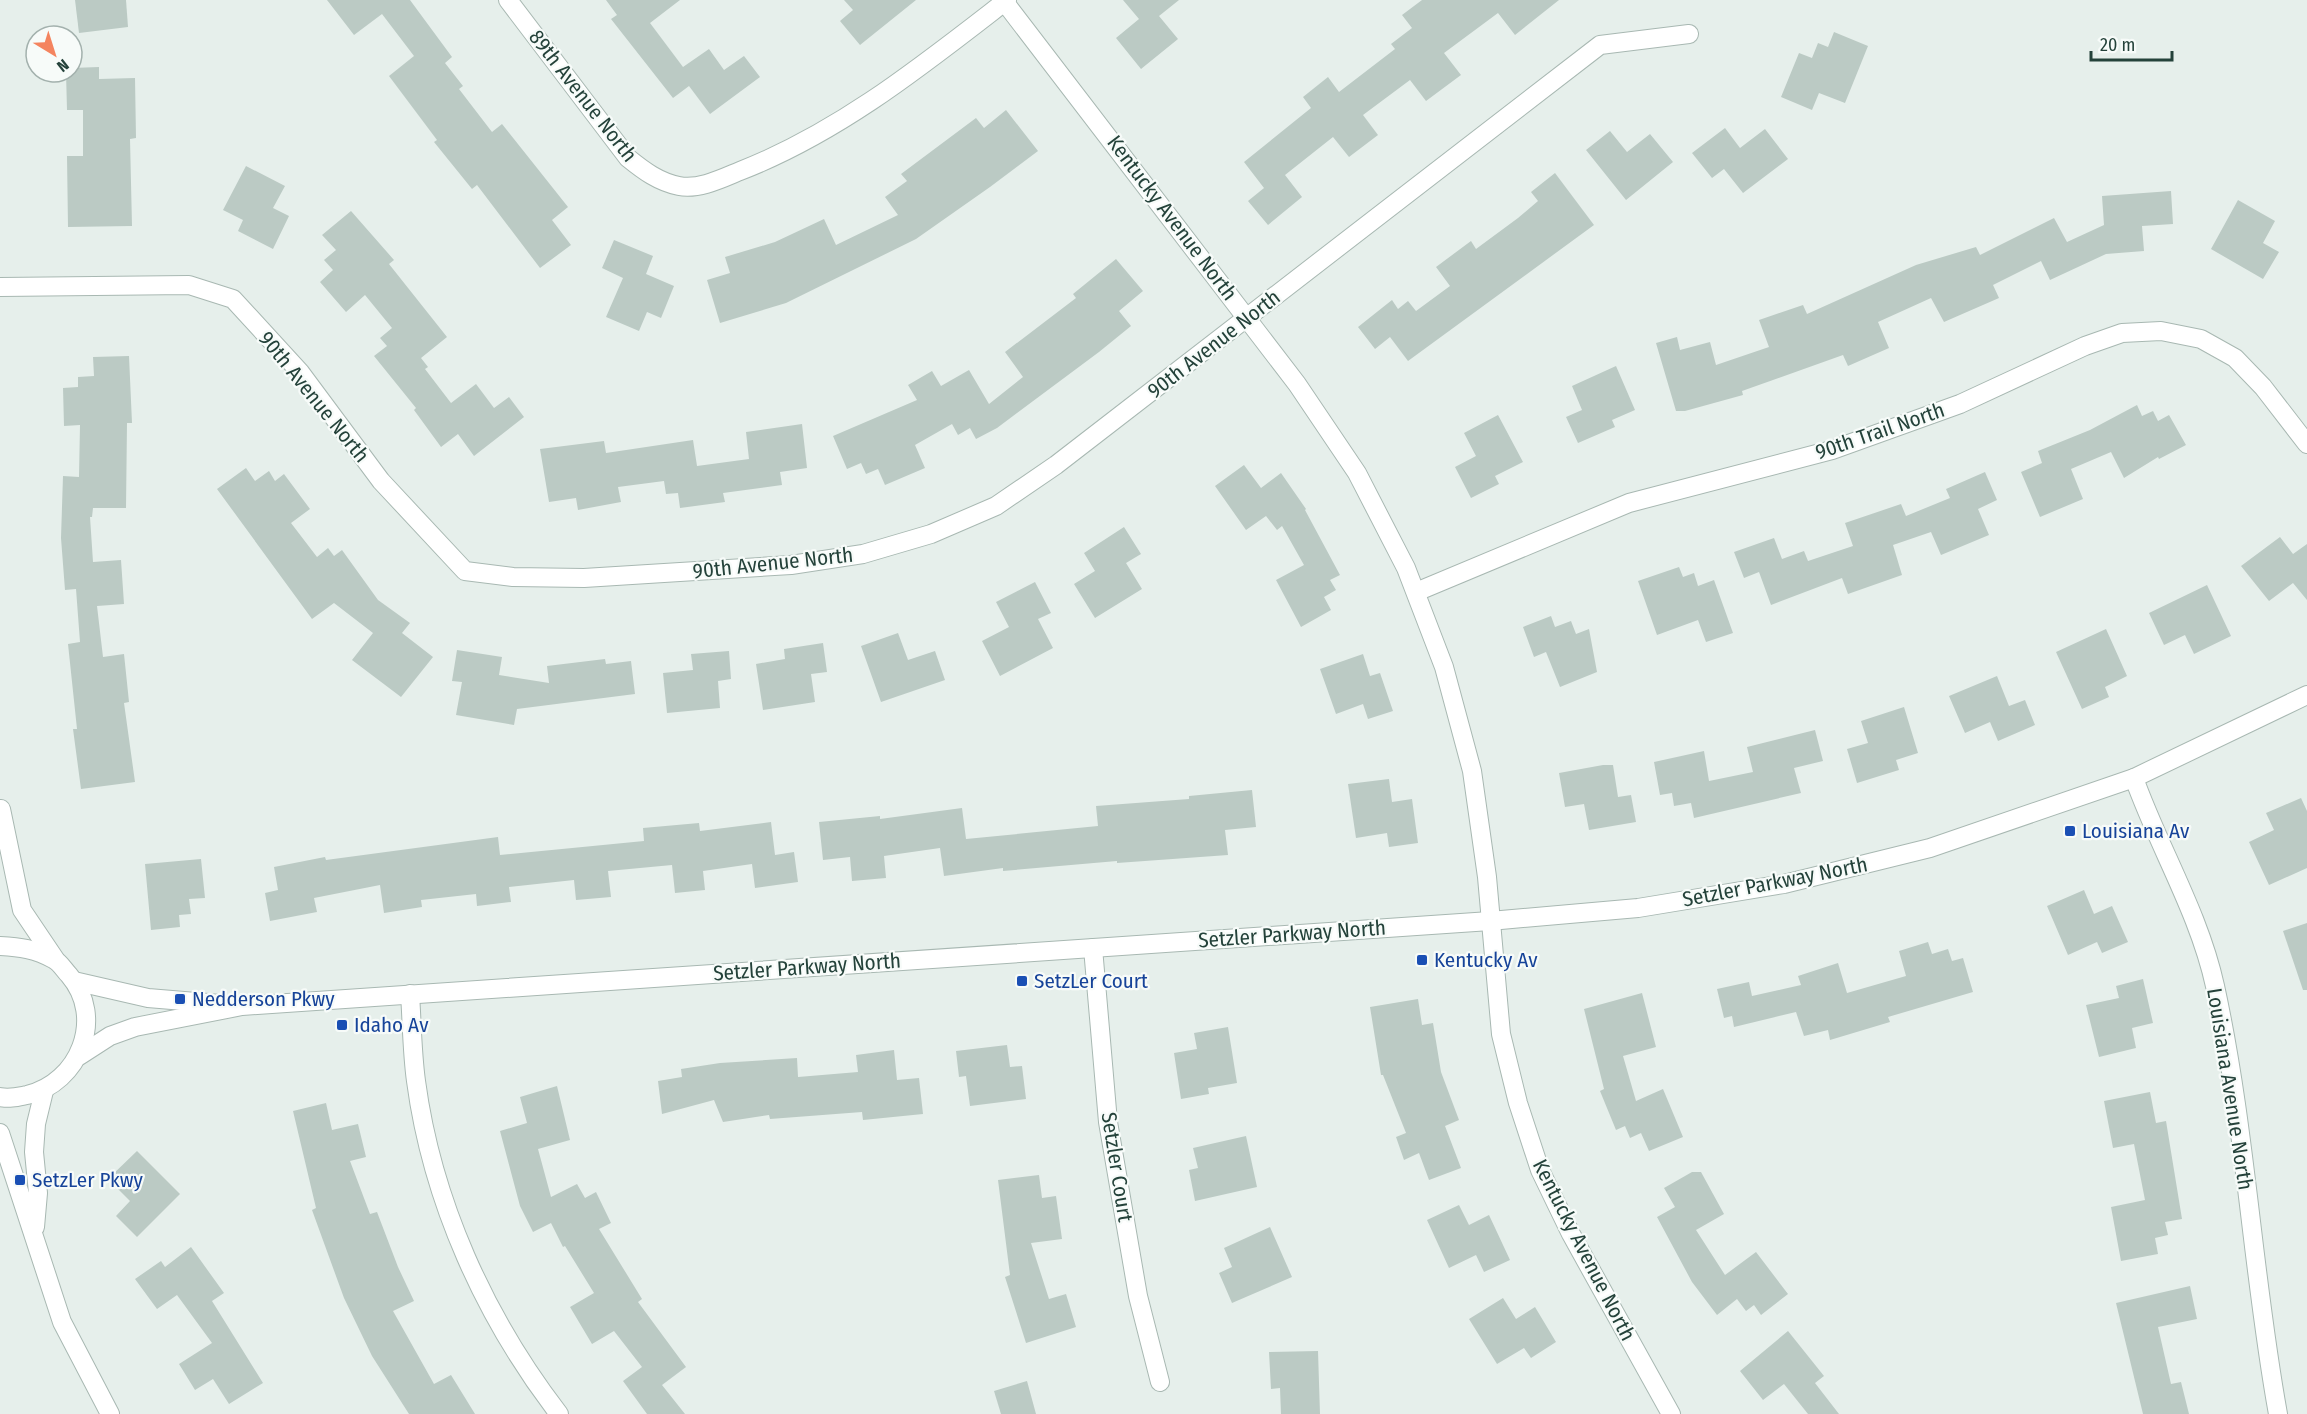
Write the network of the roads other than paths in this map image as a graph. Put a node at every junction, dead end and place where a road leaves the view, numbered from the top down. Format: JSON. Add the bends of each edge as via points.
{"nodes":[{"id":1,"x":508,"y":0,"type":"edge"},
{"id":2,"x":1005,"y":1,"type":"edge"},
{"id":3,"x":1689,"y":34,"type":"dead end"},
{"id":4,"x":0,"y":287,"type":"edge"},
{"id":5,"x":1248,"y":317,"type":"junction"},
{"id":6,"x":2307,"y":444,"type":"edge"},
{"id":7,"x":1416,"y":592,"type":"junction"},
{"id":8,"x":2307,"y":695,"type":"edge"},
{"id":9,"x":2134,"y":778,"type":"junction"},
{"id":10,"x":0,"y":798,"type":"edge"},
{"id":11,"x":1,"y":809,"type":"edge"},
{"id":12,"x":0,"y":815,"type":"edge"},
{"id":13,"x":1490,"y":921,"type":"junction"},
{"id":14,"x":0,"y":946,"type":"edge"},
{"id":15,"x":1093,"y":948,"type":"junction"},
{"id":16,"x":55,"y":959,"type":"junction"},
{"id":17,"x":74,"y":981,"type":"junction"},
{"id":18,"x":410,"y":994,"type":"junction"},
{"id":19,"x":242,"y":1006,"type":"junction"},
{"id":20,"x":79,"y":1056,"type":"junction"},
{"id":21,"x":44,"y":1091,"type":"junction"},
{"id":22,"x":0,"y":1097,"type":"edge"},
{"id":23,"x":0,"y":1133,"type":"edge"},
{"id":24,"x":34,"y":1235,"type":"junction"},
{"id":25,"x":1160,"y":1382,"type":"dead end"},
{"id":26,"x":110,"y":1414,"type":"edge"},
{"id":27,"x":558,"y":1414,"type":"edge"},
{"id":28,"x":1671,"y":1414,"type":"edge"},
{"id":29,"x":2278,"y":1414,"type":"edge"}],
"edges":[{"from":1,"to":2,"type":"street","name":"89th Avenue North","via":[[628,158],[652,177],[681,187],[712,182],[780,155],[846,119]]},
{"from":2,"to":5,"type":"street","name":"Kentucky Avenue North"},
{"from":3,"to":5,"type":"street","name":"90th Avenue North","via":[[1600,45]]},
{"from":4,"to":5,"type":"street","name":"90th Avenue North","via":[[189,285],[233,299],[300,372],[381,481],[465,571],[549,578],[791,565],[863,554],[931,534],[996,506],[1048,471]]},
{"from":5,"to":7,"type":"street","name":"Kentucky Avenue North","via":[[1357,473]]},
{"from":6,"to":7,"type":"street","name":"90th Trail North","via":[[2235,358],[2201,339],[2161,331],[2122,333],[1960,404],[1832,450],[1629,503]]},
{"from":7,"to":13,"type":"street","name":"Kentucky Avenue North","via":[[1444,667],[1472,771]]},
{"from":8,"to":9,"type":"street","name":"Setzler Parkway North"},
{"from":9,"to":13,"type":"street","name":"Setzler Parkway North","via":[[1930,848],[1784,884],[1638,908]]},
{"from":9,"to":29,"type":"street","name":"Louisiana Avenue North","via":[[2194,919],[2215,985]]},
{"from":10,"to":11,"type":"street"},
{"from":11,"to":12,"type":"street"},
{"from":11,"to":16,"type":"street","via":[[21,910]]},
{"from":13,"to":15,"type":"street","name":"Setzler Parkway North"},
{"from":13,"to":28,"type":"street","name":"Kentucky Avenue North","via":[[1501,1034],[1539,1170]]},
{"from":14,"to":16,"type":"street","via":[[25,947]]},
{"from":15,"to":18,"type":"street","name":"Setzler Parkway North"},
{"from":15,"to":25,"type":"street","name":"Setzler Court","via":[[1108,1122],[1138,1296]]},
{"from":16,"to":17,"type":"street"},
{"from":17,"to":19,"type":"street","name":"Setzler Parkway North","via":[[147,998]]},
{"from":17,"to":20,"type":"street","via":[[86,1014],[87,1031]]},
{"from":18,"to":19,"type":"street","name":"Setzler Parkway North"},
{"from":18,"to":27,"type":"street","via":[[416,1081],[434,1168],[462,1251],[502,1330]]},
{"from":19,"to":20,"type":"street","name":"Setzler Parkway North","via":[[135,1027],[110,1036]]},
{"from":20,"to":21,"type":"street"},
{"from":21,"to":22,"type":"street"},
{"from":21,"to":24,"type":"street","via":[[34,1152],[38,1193]]},
{"from":23,"to":24,"type":"street"},
{"from":24,"to":26,"type":"street","via":[[62,1322]]}]}
